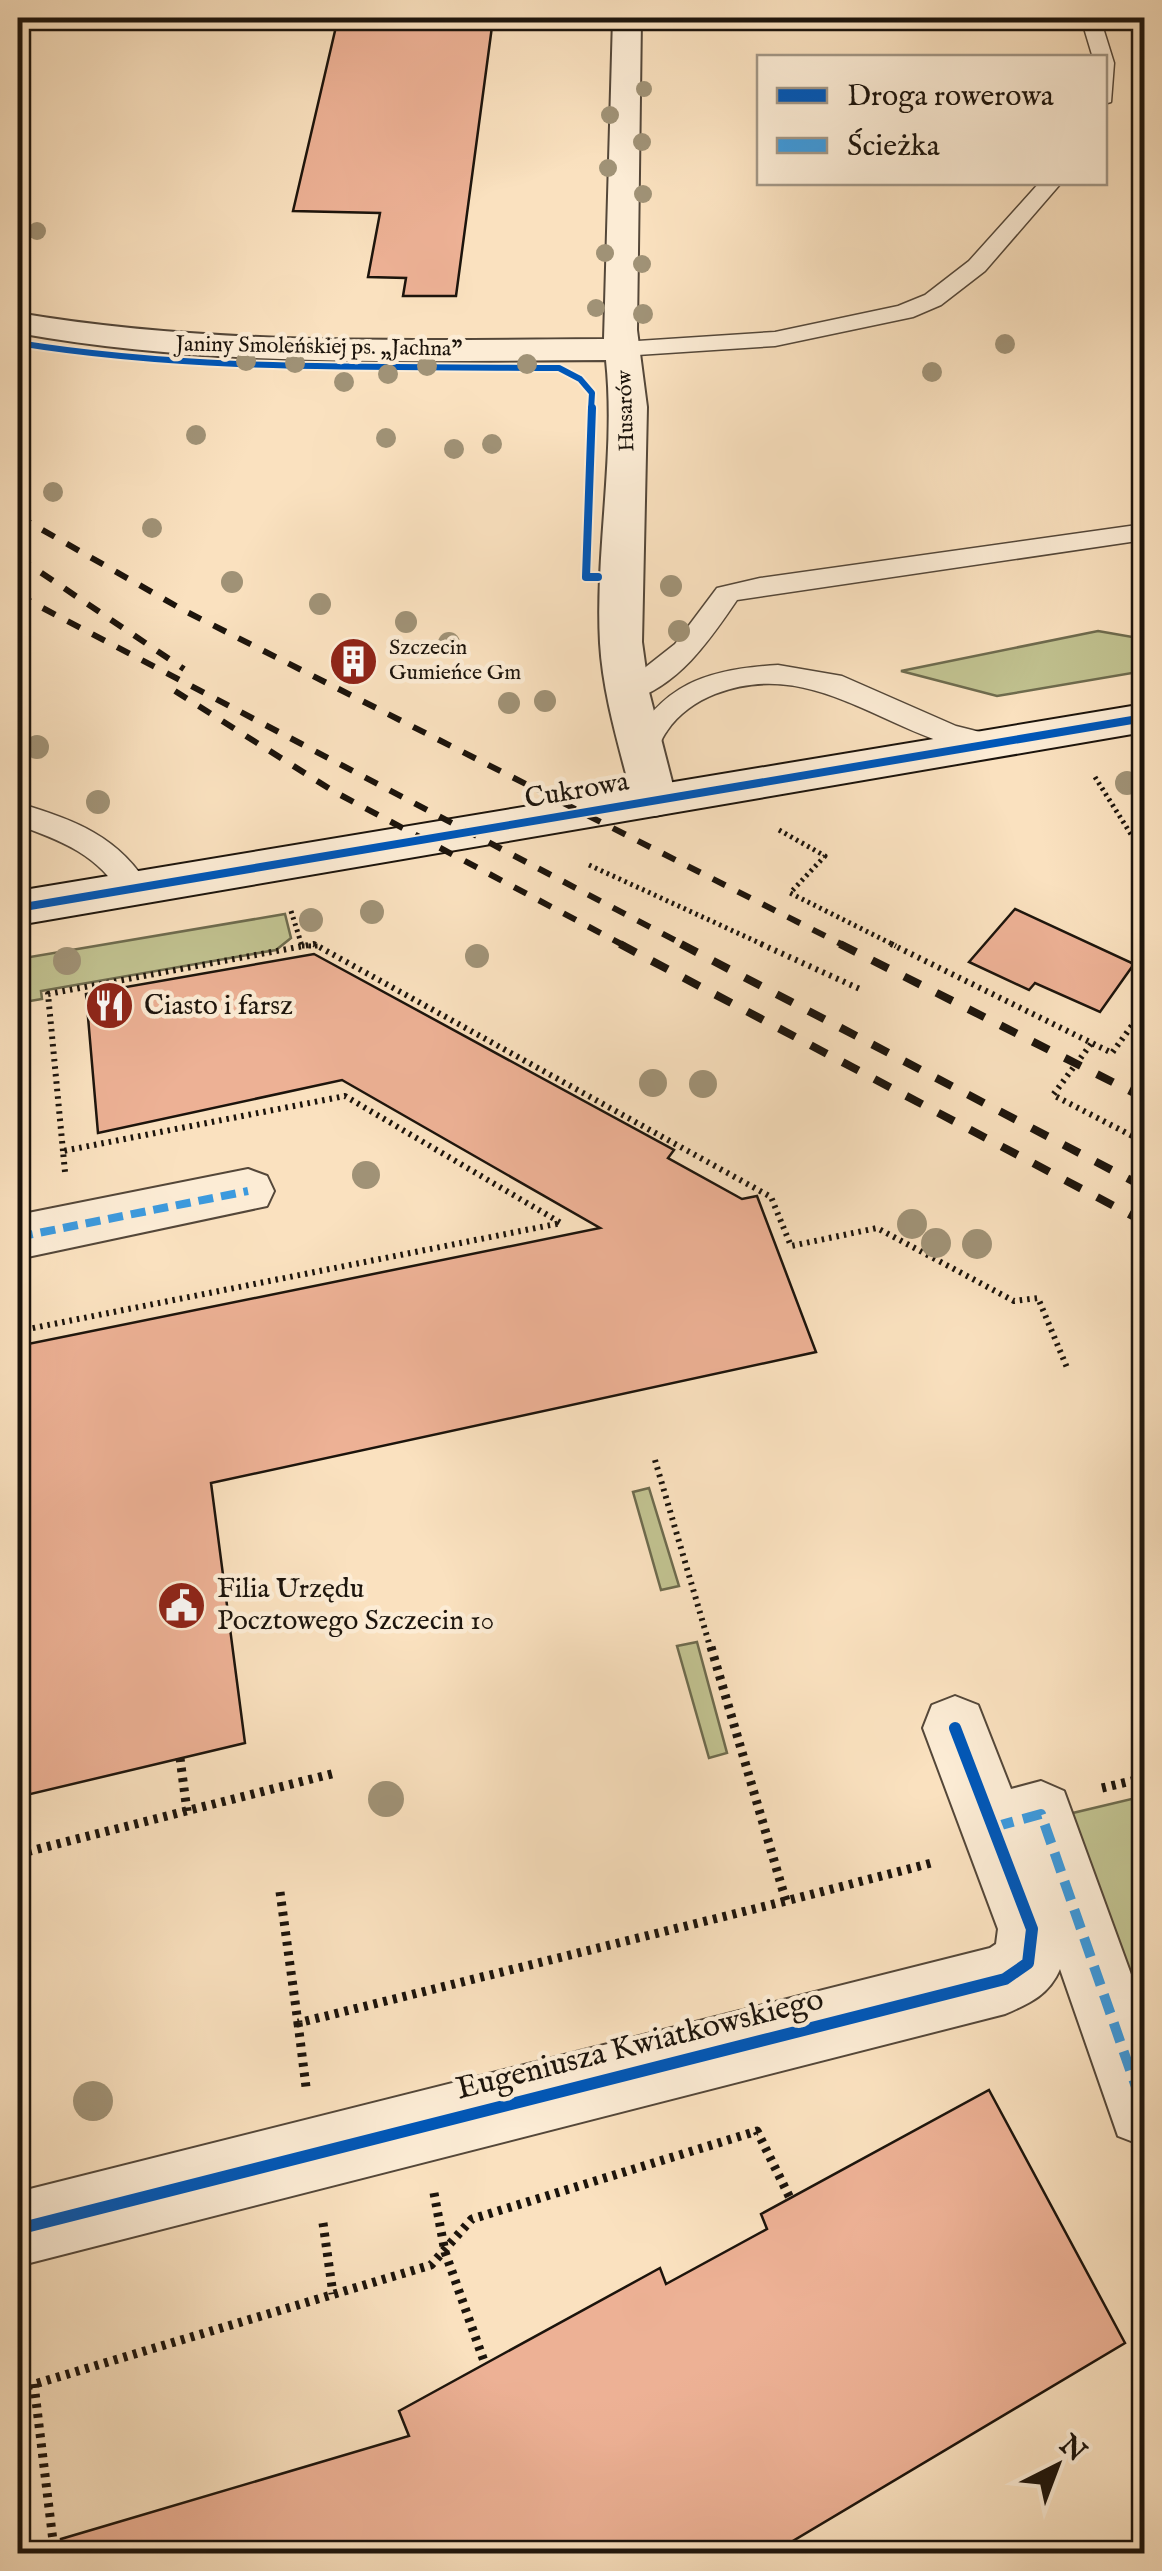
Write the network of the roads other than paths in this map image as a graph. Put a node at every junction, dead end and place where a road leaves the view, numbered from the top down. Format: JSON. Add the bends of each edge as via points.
{"nodes":[{"id":1,"x":627,"y":18,"type":"edge"},
{"id":2,"x":1090,"y":18,"type":"edge"},
{"id":3,"x":1102,"y":55,"type":"edge"},
{"id":4,"x":1049,"y":185,"type":"edge"},
{"id":5,"x":18,"y":323,"type":"edge"},
{"id":6,"x":622,"y":349,"type":"junction"},
{"id":7,"x":1144,"y":532,"type":"edge"},
{"id":8,"x":628,"y":692,"type":"junction"},
{"id":9,"x":1144,"y":718,"type":"edge"},
{"id":10,"x":990,"y":744,"type":"junction"},
{"id":11,"x":642,"y":752,"type":"junction"},
{"id":12,"x":655,"y":801,"type":"junction"},
{"id":13,"x":18,"y":814,"type":"edge"},
{"id":14,"x":134,"y":889,"type":"junction"},
{"id":15,"x":18,"y":908,"type":"edge"},
{"id":16,"x":248,"y":1191,"type":"dead end"},
{"id":17,"x":18,"y":1237,"type":"edge"},
{"id":18,"x":955,"y":1728,"type":"dead end"},
{"id":19,"x":994,"y":1826,"type":"junction"},
{"id":20,"x":1144,"y":2110,"type":"edge"},
{"id":21,"x":18,"y":2229,"type":"edge"}],
"edges":[{"from":1,"to":6,"type":"street","name":"Husarów"},
{"from":2,"to":3,"type":"lane"},
{"from":4,"to":6,"type":"lane","via":[[967,274],[905,312],[776,339]]},
{"from":5,"to":6,"type":"street","name":"Janiny Smoleńskiej ps. „Jachna”","via":[[249,350]]},
{"from":6,"to":8,"type":"street","name":"Husarów","via":[[630,407],[621,642]]},
{"from":7,"to":8,"type":"lane","via":[[727,594],[690,648],[664,673]]},
{"from":8,"to":11,"type":"street","name":"Husarów"},
{"from":9,"to":10,"type":"street","name":"Cukrowa"},
{"from":10,"to":11,"type":"lane","name":"Cukrowa","via":[[928,729],[836,684],[773,676],[721,681],[686,695],[658,718]]},
{"from":10,"to":12,"type":"street","name":"Cukrowa"},
{"from":11,"to":12,"type":"street","name":"Husarów"},
{"from":12,"to":14,"type":"street","name":"Cukrowa"},
{"from":13,"to":14,"type":"lane","via":[[91,840],[126,872]]},
{"from":14,"to":15,"type":"street","name":"Cukrowa"},
{"from":16,"to":17,"type":"street"},
{"from":18,"to":19,"type":"street","name":"Eugeniusza Kwiatkowskiego"},
{"from":19,"to":20,"type":"street","via":[[1040,1814]]},
{"from":19,"to":21,"type":"street","name":"Eugeniusza Kwiatkowskiego","via":[[1032,1929],[1028,1963],[1004,1980]]}]}
